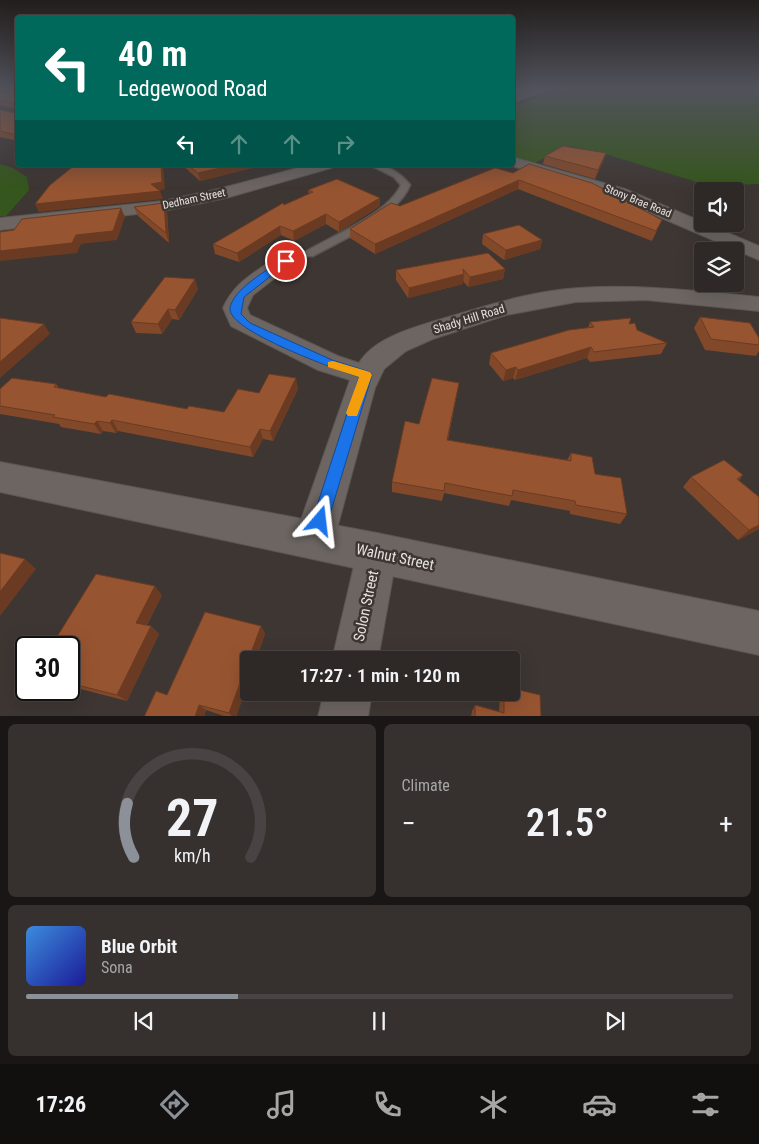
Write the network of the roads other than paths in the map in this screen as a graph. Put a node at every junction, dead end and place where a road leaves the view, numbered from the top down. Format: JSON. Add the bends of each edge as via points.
{"nodes":[{"id":1,"x":515,"y":162,"type":"edge"},
{"id":2,"x":319,"y":167,"type":"edge"},
{"id":3,"x":378,"y":167,"type":"edge"},
{"id":4,"x":0,"y":224,"type":"edge"},
{"id":5,"x":759,"y":254,"type":"edge"},
{"id":6,"x":297,"y":257,"type":"joint"},
{"id":7,"x":759,"y":304,"type":"edge"},
{"id":8,"x":366,"y":375,"type":"junction"},
{"id":9,"x":0,"y":477,"type":"edge"},
{"id":10,"x":314,"y":540,"type":"junction"},
{"id":11,"x":377,"y":553,"type":"junction"},
{"id":12,"x":759,"y":633,"type":"edge"},
{"id":13,"x":357,"y":651,"type":"edge"},
{"id":14,"x":346,"y":701,"type":"edge"},
{"id":15,"x":343,"y":716,"type":"edge"}],
"edges":[{"from":1,"to":5,"type":"street","name":"Stony Brae Road","via":[[619,193]]},
{"from":2,"to":4,"type":"street","name":"Dedham Street","via":[[163,206]]},
{"from":3,"to":6,"type":"lane","via":[[401,177],[406,185],[404,193],[377,215]]},
{"from":6,"to":8,"type":"street","via":[[240,295],[236,315],[246,325],[328,363]]},
{"from":7,"to":8,"type":"street","name":"Shady Hill Road","via":[[623,292],[534,301],[410,338],[384,353]]},
{"from":8,"to":10,"type":"street","name":"Shady Hill Road"},
{"from":9,"to":10,"type":"street","name":"Walnut Street"},
{"from":10,"to":11,"type":"street","name":"Walnut Street"},
{"from":11,"to":12,"type":"street","name":"Walnut Street"},
{"from":11,"to":13,"type":"street","name":"Solon Street"},
{"from":14,"to":15,"type":"street"}]}
